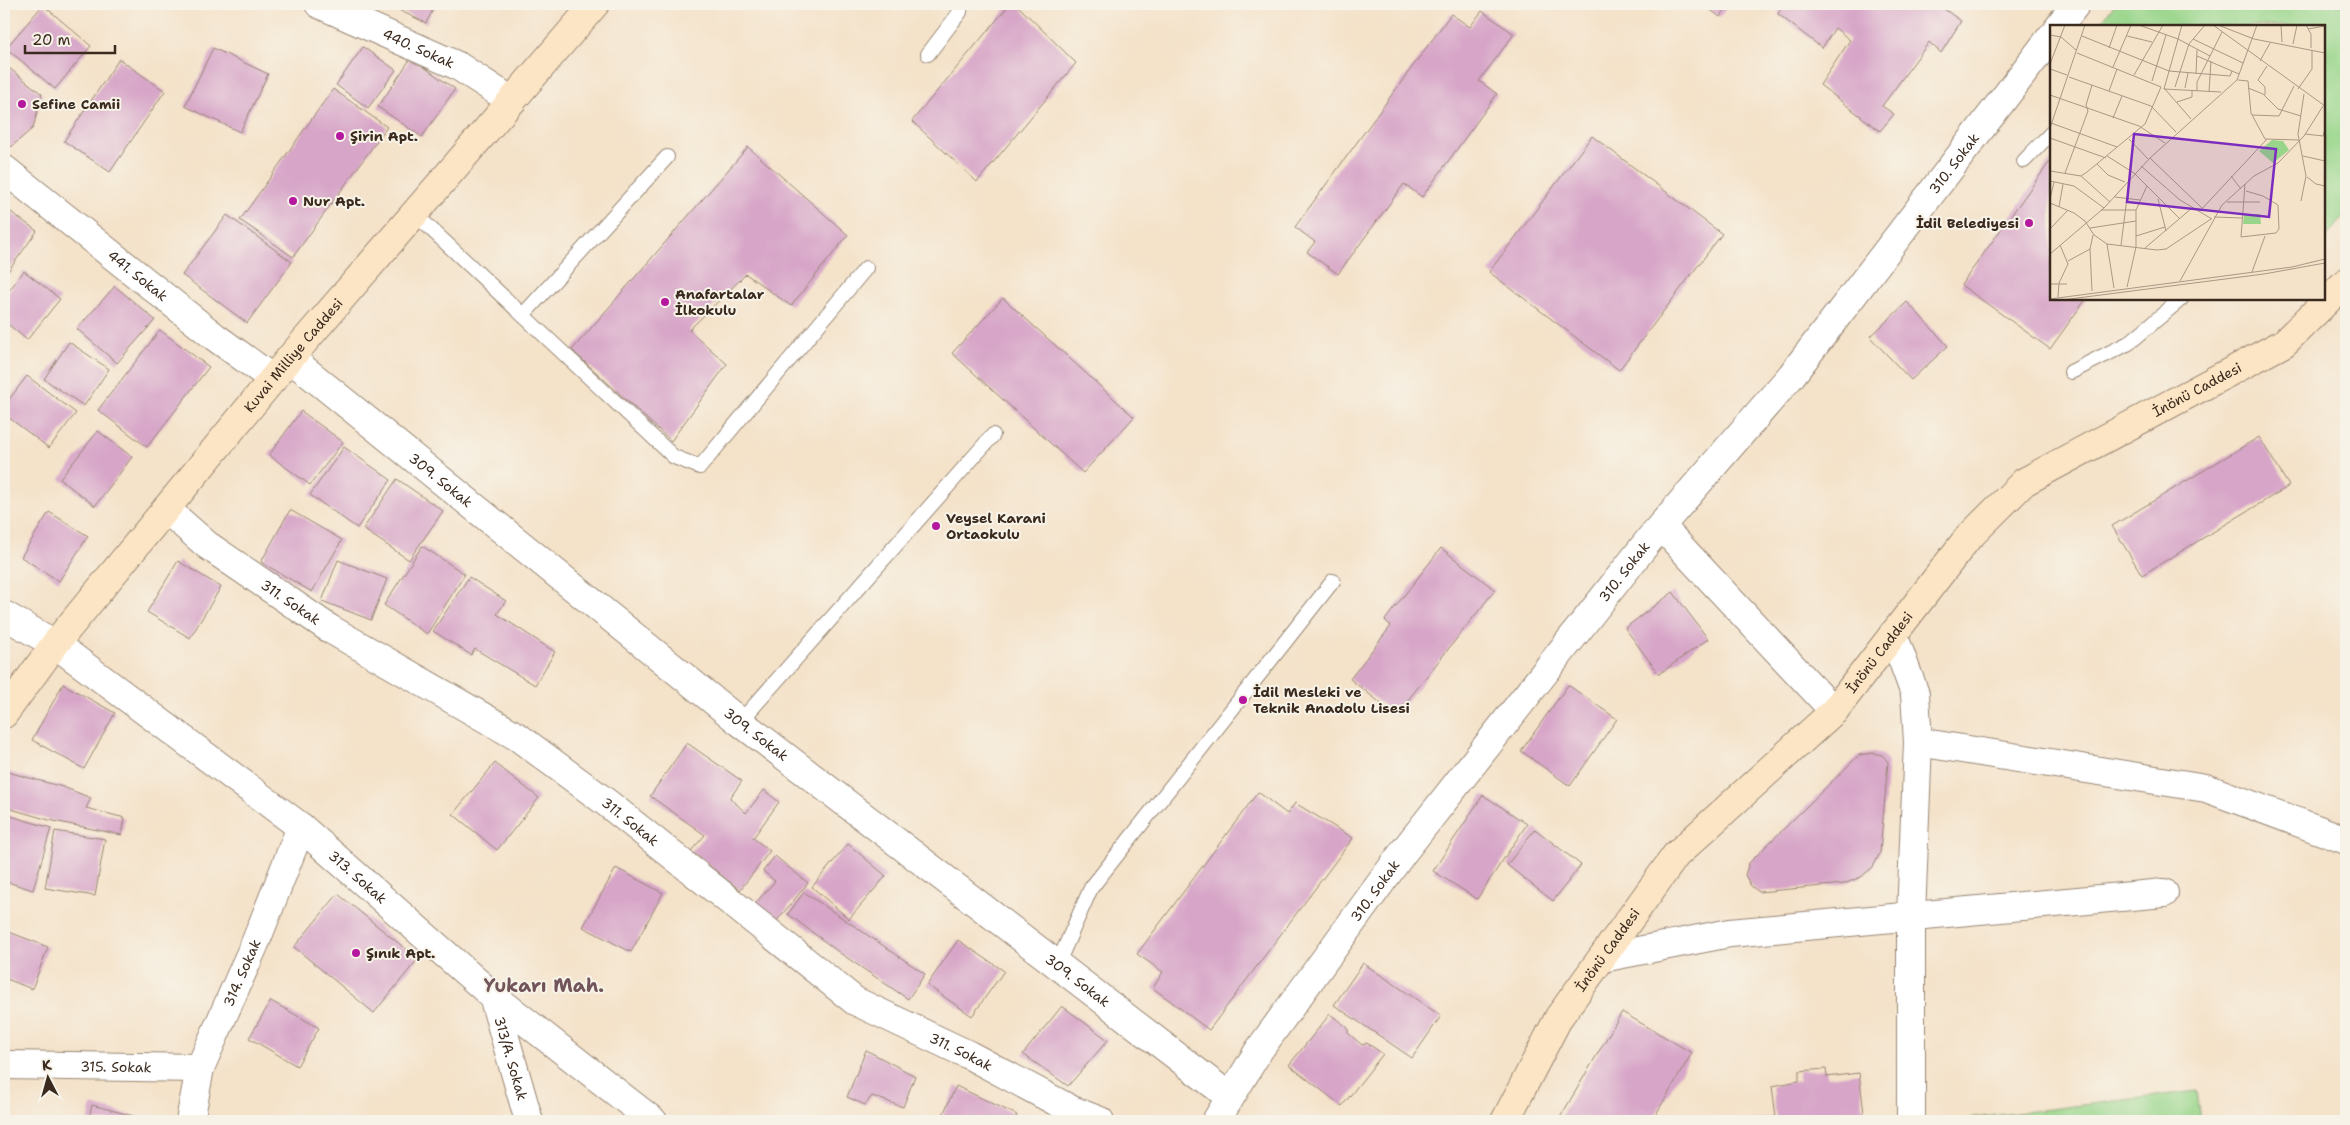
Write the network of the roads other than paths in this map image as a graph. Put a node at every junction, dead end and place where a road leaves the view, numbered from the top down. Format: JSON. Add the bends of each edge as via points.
{"nodes":[{"id":1,"x":319,"y":4,"type":"edge"},
{"id":2,"x":595,"y":4,"type":"edge"},
{"id":3,"x":961,"y":4,"type":"edge"},
{"id":4,"x":2076,"y":4,"type":"edge"},
{"id":5,"x":2060,"y":25,"type":"edge"},
{"id":6,"x":2050,"y":38,"type":"edge"},
{"id":7,"x":928,"y":54,"type":"dead end"},
{"id":8,"x":512,"y":101,"type":"junction"},
{"id":9,"x":2050,"y":134,"type":"edge"},
{"id":10,"x":667,"y":157,"type":"dead end"},
{"id":11,"x":2024,"y":162,"type":"dead end"},
{"id":12,"x":4,"y":169,"type":"edge"},
{"id":13,"x":414,"y":214,"type":"junction"},
{"id":14,"x":866,"y":268,"type":"dead end"},
{"id":15,"x":2180,"y":300,"type":"edge"},
{"id":16,"x":2325,"y":300,"type":"edge"},
{"id":17,"x":523,"y":315,"type":"junction"},
{"id":18,"x":290,"y":358,"type":"junction"},
{"id":19,"x":2071,"y":372,"type":"dead end"},
{"id":20,"x":273,"y":379,"type":"junction"},
{"id":21,"x":993,"y":435,"type":"dead end"},
{"id":22,"x":166,"y":509,"type":"junction"},
{"id":23,"x":1661,"y":526,"type":"junction"},
{"id":24,"x":1333,"y":581,"type":"dead end"},
{"id":25,"x":4,"y":614,"type":"edge"},
{"id":26,"x":1893,"y":634,"type":"junction"},
{"id":27,"x":55,"y":644,"type":"junction"},
{"id":28,"x":1834,"y":711,"type":"junction"},
{"id":29,"x":4,"y":714,"type":"edge"},
{"id":30,"x":740,"y":722,"type":"junction"},
{"id":31,"x":1918,"y":742,"type":"junction"},
{"id":32,"x":301,"y":827,"type":"junction"},
{"id":33,"x":2346,"y":840,"type":"edge"},
{"id":34,"x":2164,"y":893,"type":"dead end"},
{"id":35,"x":1910,"y":916,"type":"junction"},
{"id":36,"x":1602,"y":958,"type":"junction"},
{"id":37,"x":1057,"y":965,"type":"junction"},
{"id":38,"x":493,"y":996,"type":"junction"},
{"id":39,"x":4,"y":1065,"type":"edge"},
{"id":40,"x":200,"y":1068,"type":"junction"},
{"id":41,"x":1230,"y":1097,"type":"junction"},
{"id":42,"x":1067,"y":1116,"type":"edge"},
{"id":43,"x":190,"y":1121,"type":"edge"},
{"id":44,"x":529,"y":1121,"type":"edge"},
{"id":45,"x":653,"y":1121,"type":"edge"},
{"id":46,"x":1100,"y":1121,"type":"edge"},
{"id":47,"x":1216,"y":1121,"type":"edge"},
{"id":48,"x":1505,"y":1121,"type":"edge"},
{"id":49,"x":1910,"y":1121,"type":"edge"}],
"edges":[{"from":1,"to":8,"type":"street","name":"440. Sokak","via":[[458,66]]},
{"from":2,"to":8,"type":"street","name":"Kuvai Milliye Caddesi"},
{"from":3,"to":7,"type":"lane","via":[[960,12]]},
{"from":4,"to":5,"type":"street"},
{"from":6,"to":23,"type":"street","name":"310. Sokak","via":[[1791,376]]},
{"from":8,"to":13,"type":"street","name":"Kuvai Milliye Caddesi"},
{"from":9,"to":11,"type":"lane"},
{"from":10,"to":17,"type":"lane"},
{"from":12,"to":20,"type":"street","name":"441. Sokak","via":[[215,337]]},
{"from":13,"to":17,"type":"lane"},
{"from":13,"to":18,"type":"street","name":"Kuvai Milliye Caddesi"},
{"from":14,"to":17,"type":"lane","via":[[700,467],[674,457]]},
{"from":15,"to":19,"type":"lane","via":[[2129,343]]},
{"from":16,"to":26,"type":"street","name":"İnönü Caddesi","via":[[2284,343],[2024,482],[1967,539]]},
{"from":18,"to":20,"type":"street","name":"Kuvai Milliye Caddesi"},
{"from":18,"to":30,"type":"street","name":"309. Sokak"},
{"from":20,"to":22,"type":"street","name":"Kuvai Milliye Caddesi"},
{"from":21,"to":30,"type":"lane"},
{"from":22,"to":27,"type":"street","name":"Kuvai Milliye Caddesi"},
{"from":22,"to":42,"type":"street","name":"311. Sokak","via":[[207,545],[330,629],[518,737],[607,803],[855,1002],[969,1055]]},
{"from":23,"to":28,"type":"street"},
{"from":23,"to":41,"type":"street","name":"310. Sokak","via":[[1404,851],[1259,1050]]},
{"from":24,"to":37,"type":"lane","via":[[1091,888]]},
{"from":25,"to":27,"type":"street","name":"313. Sokak"},
{"from":26,"to":28,"type":"street","name":"İnönü Caddesi"},
{"from":26,"to":31,"type":"street","via":[[1915,694]]},
{"from":27,"to":29,"type":"street","name":"Kuvai Milliye Caddesi"},
{"from":27,"to":32,"type":"street","name":"313. Sokak"},
{"from":28,"to":36,"type":"street","name":"İnönü Caddesi","via":[[1676,855]]},
{"from":30,"to":37,"type":"street","name":"309. Sokak"},
{"from":31,"to":33,"type":"street","via":[[2206,788]]},
{"from":31,"to":35,"type":"street"},
{"from":32,"to":38,"type":"street","name":"313. Sokak"},
{"from":32,"to":40,"type":"street","name":"314. Sokak","via":[[256,941]]},
{"from":34,"to":35,"type":"street"},
{"from":35,"to":36,"type":"street","via":[[1730,933]]},
{"from":35,"to":49,"type":"street"},
{"from":36,"to":48,"type":"street","name":"İnönü Caddesi","via":[[1559,1017]]},
{"from":37,"to":41,"type":"street","name":"309. Sokak"},
{"from":38,"to":44,"type":"street","name":"313/A. Sokak"},
{"from":38,"to":45,"type":"street","name":"313. Sokak"},
{"from":39,"to":40,"type":"street","name":"315. Sokak"},
{"from":40,"to":43,"type":"street","name":"314. Sokak"},
{"from":41,"to":47,"type":"street","name":"310. Sokak"},
{"from":42,"to":46,"type":"street","name":"311. Sokak"}]}
